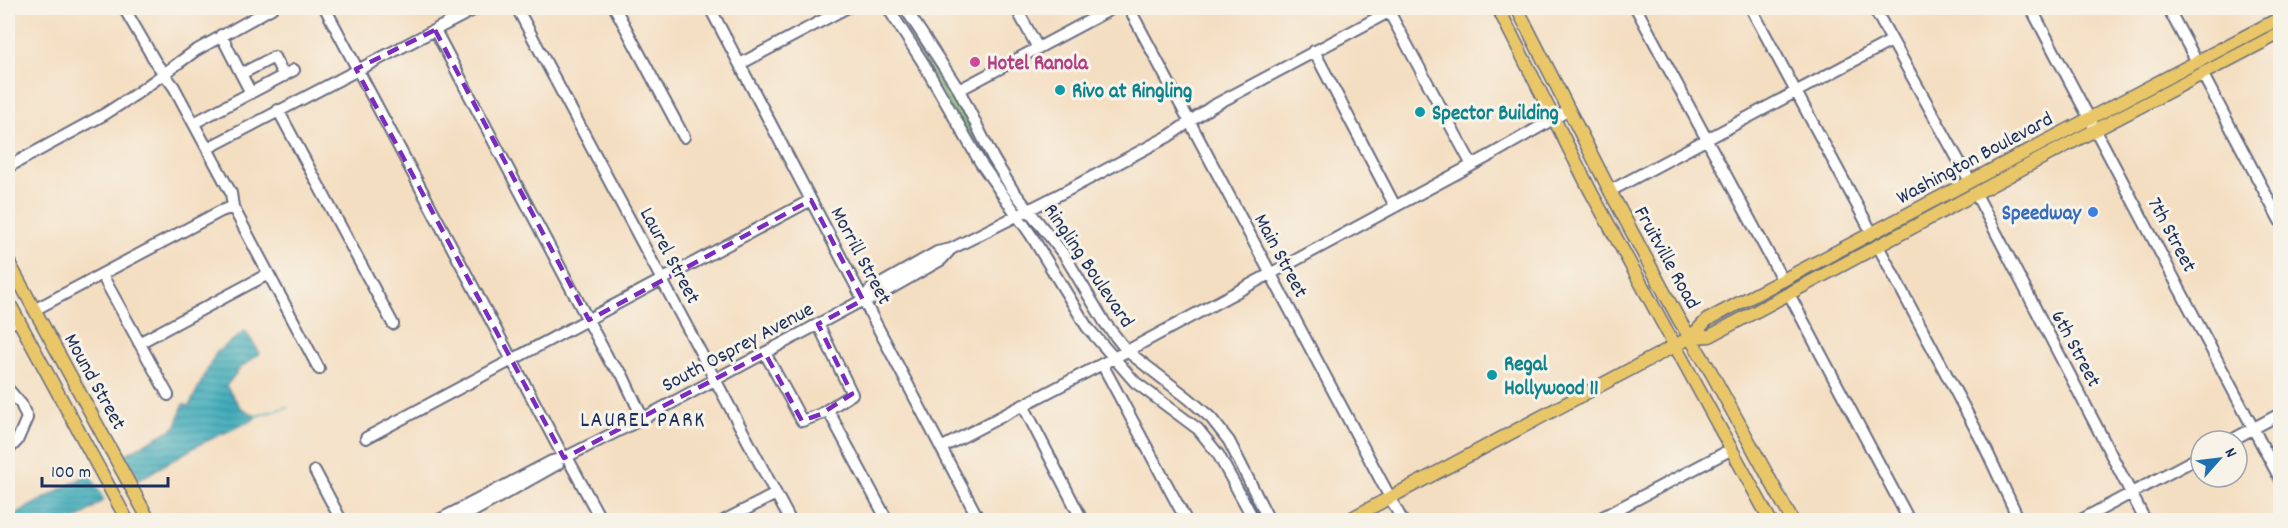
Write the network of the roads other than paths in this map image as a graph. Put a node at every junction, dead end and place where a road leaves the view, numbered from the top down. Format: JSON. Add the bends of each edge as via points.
{"nodes":[{"id":1,"x":124,"y":8,"type":"edge"},
{"id":2,"x":272,"y":8,"type":"edge"},
{"id":3,"x":325,"y":8,"type":"edge"},
{"id":4,"x":477,"y":8,"type":"edge"},
{"id":5,"x":517,"y":8,"type":"edge"},
{"id":6,"x":615,"y":8,"type":"edge"},
{"id":7,"x":710,"y":8,"type":"edge"},
{"id":8,"x":846,"y":8,"type":"edge"},
{"id":9,"x":888,"y":8,"type":"edge"},
{"id":10,"x":904,"y":8,"type":"edge"},
{"id":11,"x":1016,"y":8,"type":"edge"},
{"id":12,"x":1113,"y":8,"type":"edge"},
{"id":13,"x":1129,"y":8,"type":"edge"},
{"id":14,"x":1498,"y":8,"type":"edge"},
{"id":15,"x":1517,"y":8,"type":"edge"},
{"id":16,"x":1636,"y":8,"type":"edge"},
{"id":17,"x":1751,"y":8,"type":"edge"},
{"id":18,"x":1874,"y":8,"type":"edge"},
{"id":19,"x":2031,"y":8,"type":"edge"},
{"id":20,"x":2168,"y":8,"type":"edge"},
{"id":21,"x":1391,"y":9,"type":"edge"},
{"id":22,"x":2280,"y":18,"type":"edge"},
{"id":23,"x":435,"y":30,"type":"junction"},
{"id":24,"x":2280,"y":33,"type":"edge"},
{"id":25,"x":221,"y":35,"type":"junction"},
{"id":26,"x":1891,"y":41,"type":"junction"},
{"id":27,"x":1038,"y":48,"type":"junction"},
{"id":28,"x":1314,"y":51,"type":"junction"},
{"id":29,"x":2197,"y":62,"type":"junction"},
{"id":30,"x":740,"y":64,"type":"junction"},
{"id":31,"x":356,"y":69,"type":"junction"},
{"id":32,"x":164,"y":73,"type":"junction"},
{"id":33,"x":241,"y":74,"type":"junction"},
{"id":34,"x":2203,"y":75,"type":"junction"},
{"id":35,"x":959,"y":90,"type":"junction"},
{"id":36,"x":1796,"y":92,"type":"junction"},
{"id":37,"x":251,"y":93,"type":"junction"},
{"id":38,"x":278,"y":110,"type":"junction"},
{"id":39,"x":1569,"y":110,"type":"junction"},
{"id":40,"x":2090,"y":118,"type":"junction"},
{"id":41,"x":1555,"y":119,"type":"junction"},
{"id":42,"x":1189,"y":122,"type":"junction"},
{"id":43,"x":194,"y":123,"type":"junction"},
{"id":44,"x":2096,"y":131,"type":"junction"},
{"id":45,"x":684,"y":137,"type":"dead end"},
{"id":46,"x":1706,"y":139,"type":"junction"},
{"id":47,"x":208,"y":148,"type":"junction"},
{"id":48,"x":1472,"y":165,"type":"junction"},
{"id":49,"x":8,"y":167,"type":"edge"},
{"id":50,"x":1970,"y":181,"type":"junction"},
{"id":51,"x":1610,"y":191,"type":"junction"},
{"id":52,"x":1950,"y":192,"type":"junction"},
{"id":53,"x":1976,"y":194,"type":"junction"},
{"id":54,"x":811,"y":200,"type":"junction"},
{"id":55,"x":1395,"y":206,"type":"junction"},
{"id":56,"x":233,"y":207,"type":"junction"},
{"id":57,"x":1028,"y":208,"type":"junction"},
{"id":58,"x":1017,"y":214,"type":"junction"},
{"id":59,"x":2280,"y":220,"type":"edge"},
{"id":60,"x":1872,"y":233,"type":"junction"},
{"id":61,"x":1878,"y":246,"type":"junction"},
{"id":62,"x":8,"y":261,"type":"edge"},
{"id":63,"x":1269,"y":273,"type":"junction"},
{"id":64,"x":268,"y":274,"type":"junction"},
{"id":65,"x":102,"y":275,"type":"junction"},
{"id":66,"x":663,"y":280,"type":"junction"},
{"id":67,"x":1782,"y":282,"type":"junction"},
{"id":68,"x":1789,"y":294,"type":"junction"},
{"id":69,"x":863,"y":300,"type":"junction"},
{"id":70,"x":8,"y":301,"type":"edge"},
{"id":71,"x":34,"y":310,"type":"junction"},
{"id":72,"x":589,"y":320,"type":"junction"},
{"id":73,"x":12,"y":322,"type":"edge"},
{"id":74,"x":393,"y":324,"type":"dead end"},
{"id":75,"x":818,"y":324,"type":"junction"},
{"id":76,"x":1691,"y":337,"type":"junction"},
{"id":77,"x":50,"y":338,"type":"junction"},
{"id":78,"x":139,"y":343,"type":"junction"},
{"id":79,"x":1675,"y":345,"type":"junction"},
{"id":80,"x":1127,"y":351,"type":"junction"},
{"id":81,"x":765,"y":353,"type":"junction"},
{"id":82,"x":1113,"y":359,"type":"junction"},
{"id":83,"x":511,"y":361,"type":"junction"},
{"id":84,"x":1102,"y":364,"type":"junction"},
{"id":85,"x":320,"y":369,"type":"dead end"},
{"id":86,"x":715,"y":380,"type":"junction"},
{"id":87,"x":8,"y":389,"type":"edge"},
{"id":88,"x":168,"y":395,"type":"dead end"},
{"id":89,"x":1023,"y":405,"type":"junction"},
{"id":90,"x":828,"y":410,"type":"junction"},
{"id":91,"x":2280,"y":414,"type":"edge"},
{"id":92,"x":643,"y":419,"type":"junction"},
{"id":93,"x":2253,"y":429,"type":"junction"},
{"id":94,"x":2249,"y":431,"type":"edge"},
{"id":95,"x":366,"y":438,"type":"dead end"},
{"id":96,"x":942,"y":448,"type":"junction"},
{"id":97,"x":1732,"y":449,"type":"junction"},
{"id":98,"x":8,"y":450,"type":"edge"},
{"id":99,"x":564,"y":458,"type":"junction"},
{"id":100,"x":2189,"y":463,"type":"edge"},
{"id":101,"x":315,"y":471,"type":"dead end"},
{"id":102,"x":2280,"y":478,"type":"edge"},
{"id":103,"x":776,"y":494,"type":"junction"},
{"id":104,"x":2131,"y":494,"type":"junction"},
{"id":105,"x":1390,"y":498,"type":"junction"},
{"id":106,"x":127,"y":520,"type":"edge"},
{"id":107,"x":149,"y":520,"type":"edge"},
{"id":108,"x":342,"y":520,"type":"edge"},
{"id":109,"x":440,"y":520,"type":"edge"},
{"id":110,"x":458,"y":520,"type":"edge"},
{"id":111,"x":594,"y":520,"type":"edge"},
{"id":112,"x":601,"y":520,"type":"edge"},
{"id":113,"x":725,"y":520,"type":"edge"},
{"id":114,"x":790,"y":520,"type":"edge"},
{"id":115,"x":887,"y":520,"type":"edge"},
{"id":116,"x":979,"y":520,"type":"edge"},
{"id":117,"x":1082,"y":520,"type":"edge"},
{"id":118,"x":1186,"y":520,"type":"edge"},
{"id":119,"x":1254,"y":520,"type":"edge"},
{"id":120,"x":1269,"y":520,"type":"edge"},
{"id":121,"x":1348,"y":520,"type":"edge"},
{"id":122,"x":1401,"y":520,"type":"edge"},
{"id":123,"x":1597,"y":520,"type":"edge"},
{"id":124,"x":1770,"y":520,"type":"edge"},
{"id":125,"x":1792,"y":520,"type":"edge"},
{"id":126,"x":1909,"y":520,"type":"edge"},
{"id":127,"x":2019,"y":520,"type":"edge"},
{"id":128,"x":2081,"y":520,"type":"edge"},
{"id":129,"x":2145,"y":520,"type":"edge"}],
"edges":[{"from":1,"to":32,"type":"street"},
{"from":2,"to":25,"type":"street"},
{"from":3,"to":31,"type":"street"},
{"from":4,"to":23,"type":"street"},
{"from":5,"to":66,"type":"street","name":"Laurel Street"},
{"from":6,"to":45,"type":"street"},
{"from":7,"to":30,"type":"street","name":"Morrill Street"},
{"from":8,"to":30,"type":"street"},
{"from":9,"to":58,"type":"street","name":"Ringling Boulevard","via":[[980,162]]},
{"from":10,"to":35,"type":"street","name":"Ringling Boulevard"},
{"from":11,"to":27,"type":"street"},
{"from":12,"to":27,"type":"street"},
{"from":13,"to":42,"type":"street","name":"Main Street"},
{"from":14,"to":41,"type":"main road","name":"Fruitville Road"},
{"from":15,"to":39,"type":"main road","name":"Fruitville Road"},
{"from":16,"to":46,"type":"street"},
{"from":17,"to":36,"type":"street"},
{"from":18,"to":26,"type":"street"},
{"from":19,"to":40,"type":"street","name":"7th Street"},
{"from":20,"to":29,"type":"street"},
{"from":21,"to":28,"type":"street","name":"South Osprey Avenue"},
{"from":21,"to":48,"type":"street"},
{"from":22,"to":29,"type":"main road","name":"Washington Boulevard"},
{"from":23,"to":31,"type":"street"},
{"from":23,"to":72,"type":"street"},
{"from":24,"to":34,"type":"main road","name":"Washington Boulevard"},
{"from":25,"to":32,"type":"street"},
{"from":25,"to":33,"type":"street"},
{"from":26,"to":36,"type":"street"},
{"from":26,"to":50,"type":"street"},
{"from":27,"to":35,"type":"street"},
{"from":28,"to":42,"type":"street","name":"South Osprey Avenue","via":[[1211,106]]},
{"from":28,"to":55,"type":"street"},
{"from":29,"to":40,"type":"main road","name":"Washington Boulevard"},
{"from":30,"to":54,"type":"street","name":"Morrill Street"},
{"from":31,"to":38,"type":"street"},
{"from":31,"to":83,"type":"street"},
{"from":32,"to":43,"type":"street"},
{"from":32,"to":49,"type":"street","via":[[105,114]]},
{"from":33,"to":37,"type":"street"},
{"from":33,"to":37,"type":"street","via":[[274,57],[289,73]]},
{"from":34,"to":44,"type":"main road","name":"Washington Boulevard"},
{"from":34,"to":59,"type":"street"},
{"from":35,"to":57,"type":"street","name":"Ringling Boulevard","via":[[993,158]]},
{"from":36,"to":46,"type":"street"},
{"from":36,"to":60,"type":"street"},
{"from":37,"to":43,"type":"street"},
{"from":38,"to":47,"type":"street"},
{"from":38,"to":74,"type":"street"},
{"from":39,"to":41,"type":"street"},
{"from":39,"to":51,"type":"main road","name":"Fruitville Road"},
{"from":40,"to":44,"type":"street","name":"7th Street"},
{"from":40,"to":50,"type":"main road","name":"Washington Boulevard"},
{"from":41,"to":48,"type":"street"},
{"from":41,"to":79,"type":"main road","name":"Fruitville Road"},
{"from":42,"to":57,"type":"street","name":"South Osprey Avenue","via":[[1159,142]]},
{"from":42,"to":63,"type":"street","name":"Main Street"},
{"from":43,"to":47,"type":"street"},
{"from":44,"to":53,"type":"main road","name":"Washington Boulevard"},
{"from":44,"to":93,"type":"street","name":"7th Street"},
{"from":46,"to":51,"type":"street"},
{"from":46,"to":67,"type":"street"},
{"from":47,"to":56,"type":"street","via":[[231,193]]},
{"from":48,"to":55,"type":"street"},
{"from":50,"to":52,"type":"main road","name":"Washington Boulevard"},
{"from":51,"to":76,"type":"main road","name":"Fruitville Road"},
{"from":52,"to":60,"type":"main road","name":"Washington Boulevard"},
{"from":52,"to":61,"type":"main road","via":[[1942,203],[1884,235]]},
{"from":53,"to":61,"type":"main road","name":"Washington Boulevard"},
{"from":53,"to":104,"type":"street","name":"6th Street"},
{"from":54,"to":66,"type":"street"},
{"from":54,"to":69,"type":"street","name":"Morrill Street"},
{"from":55,"to":63,"type":"street"},
{"from":56,"to":64,"type":"street"},
{"from":56,"to":65,"type":"street"},
{"from":57,"to":58,"type":"street","name":"South Osprey Avenue"},
{"from":57,"to":80,"type":"street","name":"Ringling Boulevard","via":[[1065,256],[1105,323]]},
{"from":58,"to":69,"type":"street","name":"South Osprey Avenue","via":[[951,249],[941,260],[874,298]]},
{"from":58,"to":82,"type":"street","name":"Ringling Boulevard","via":[[1088,327]]},
{"from":60,"to":67,"type":"main road","name":"Washington Boulevard"},
{"from":61,"to":68,"type":"main road","name":"Washington Boulevard"},
{"from":61,"to":127,"type":"street","via":[[1983,443]]},
{"from":62,"to":71,"type":"main road","name":"Mound Street"},
{"from":63,"to":80,"type":"street"},
{"from":63,"to":105,"type":"street","name":"Main Street"},
{"from":64,"to":78,"type":"street"},
{"from":64,"to":85,"type":"street"},
{"from":65,"to":71,"type":"street"},
{"from":65,"to":78,"type":"street"},
{"from":66,"to":72,"type":"street"},
{"from":66,"to":86,"type":"street","name":"Laurel Street"},
{"from":67,"to":76,"type":"main road","name":"Washington Boulevard","via":[[1707,321]]},
{"from":68,"to":76,"type":"main road","name":"Washington Boulevard","via":[[1710,336]]},
{"from":68,"to":126,"type":"street"},
{"from":69,"to":75,"type":"street","name":"South Osprey Avenue"},
{"from":69,"to":96,"type":"street","name":"Morrill Street"},
{"from":70,"to":73,"type":"main road","name":"Mound Street"},
{"from":71,"to":77,"type":"main road","name":"Mound Street"},
{"from":72,"to":83,"type":"street"},
{"from":72,"to":92,"type":"street","via":[[610,362],[622,374]]},
{"from":73,"to":77,"type":"main road","via":[[26,323]]},
{"from":73,"to":106,"type":"main road","name":"Mound Street"},
{"from":75,"to":81,"type":"street","name":"South Osprey Avenue"},
{"from":75,"to":90,"type":"street","via":[[852,392]]},
{"from":76,"to":79,"type":"main road","name":"Washington Boulevard"},
{"from":76,"to":125,"type":"main road","name":"Fruitville Road"},
{"from":77,"to":107,"type":"main road","name":"Mound Street"},
{"from":78,"to":88,"type":"street"},
{"from":79,"to":97,"type":"main road","name":"Fruitville Road"},
{"from":79,"to":105,"type":"main road","name":"Washington Boulevard"},
{"from":80,"to":82,"type":"street"},
{"from":80,"to":120,"type":"street","name":"Ringling Boulevard","via":[[1211,418],[1229,441]]},
{"from":81,"to":86,"type":"street","name":"South Osprey Avenue"},
{"from":81,"to":90,"type":"street","via":[[802,421]]},
{"from":82,"to":84,"type":"street"},
{"from":82,"to":119,"type":"street","name":"Ringling Boulevard","via":[[1135,382],[1198,429],[1218,454]]},
{"from":83,"to":95,"type":"street"},
{"from":83,"to":99,"type":"street"},
{"from":84,"to":89,"type":"street"},
{"from":84,"to":118,"type":"street"},
{"from":86,"to":92,"type":"street","name":"South Osprey Avenue"},
{"from":86,"to":103,"type":"street","name":"Laurel Street"},
{"from":87,"to":98,"type":"street","via":[[27,418],[17,441]]},
{"from":89,"to":96,"type":"street"},
{"from":89,"to":117,"type":"street"},
{"from":90,"to":115,"type":"street"},
{"from":91,"to":93,"type":"street"},
{"from":92,"to":99,"type":"street","name":"South Osprey Avenue"},
{"from":93,"to":94,"type":"street"},
{"from":93,"to":102,"type":"street","name":"7th Street"},
{"from":96,"to":116,"type":"street","name":"Morrill Street"},
{"from":97,"to":123,"type":"street"},
{"from":97,"to":124,"type":"main road","name":"Fruitville Road"},
{"from":99,"to":109,"type":"street","name":"South Osprey Avenue"},
{"from":99,"to":110,"type":"street","name":"South Osprey Avenue","via":[[555,467]]},
{"from":99,"to":111,"type":"street"},
{"from":99,"to":112,"type":"street"},
{"from":100,"to":104,"type":"street"},
{"from":101,"to":108,"type":"street"},
{"from":103,"to":113,"type":"street"},
{"from":103,"to":114,"type":"street","name":"Laurel Street"},
{"from":104,"to":128,"type":"street"},
{"from":104,"to":129,"type":"street","name":"6th Street"},
{"from":105,"to":121,"type":"main road","name":"Washington Boulevard"},
{"from":105,"to":122,"type":"street","name":"Main Street"}]}
